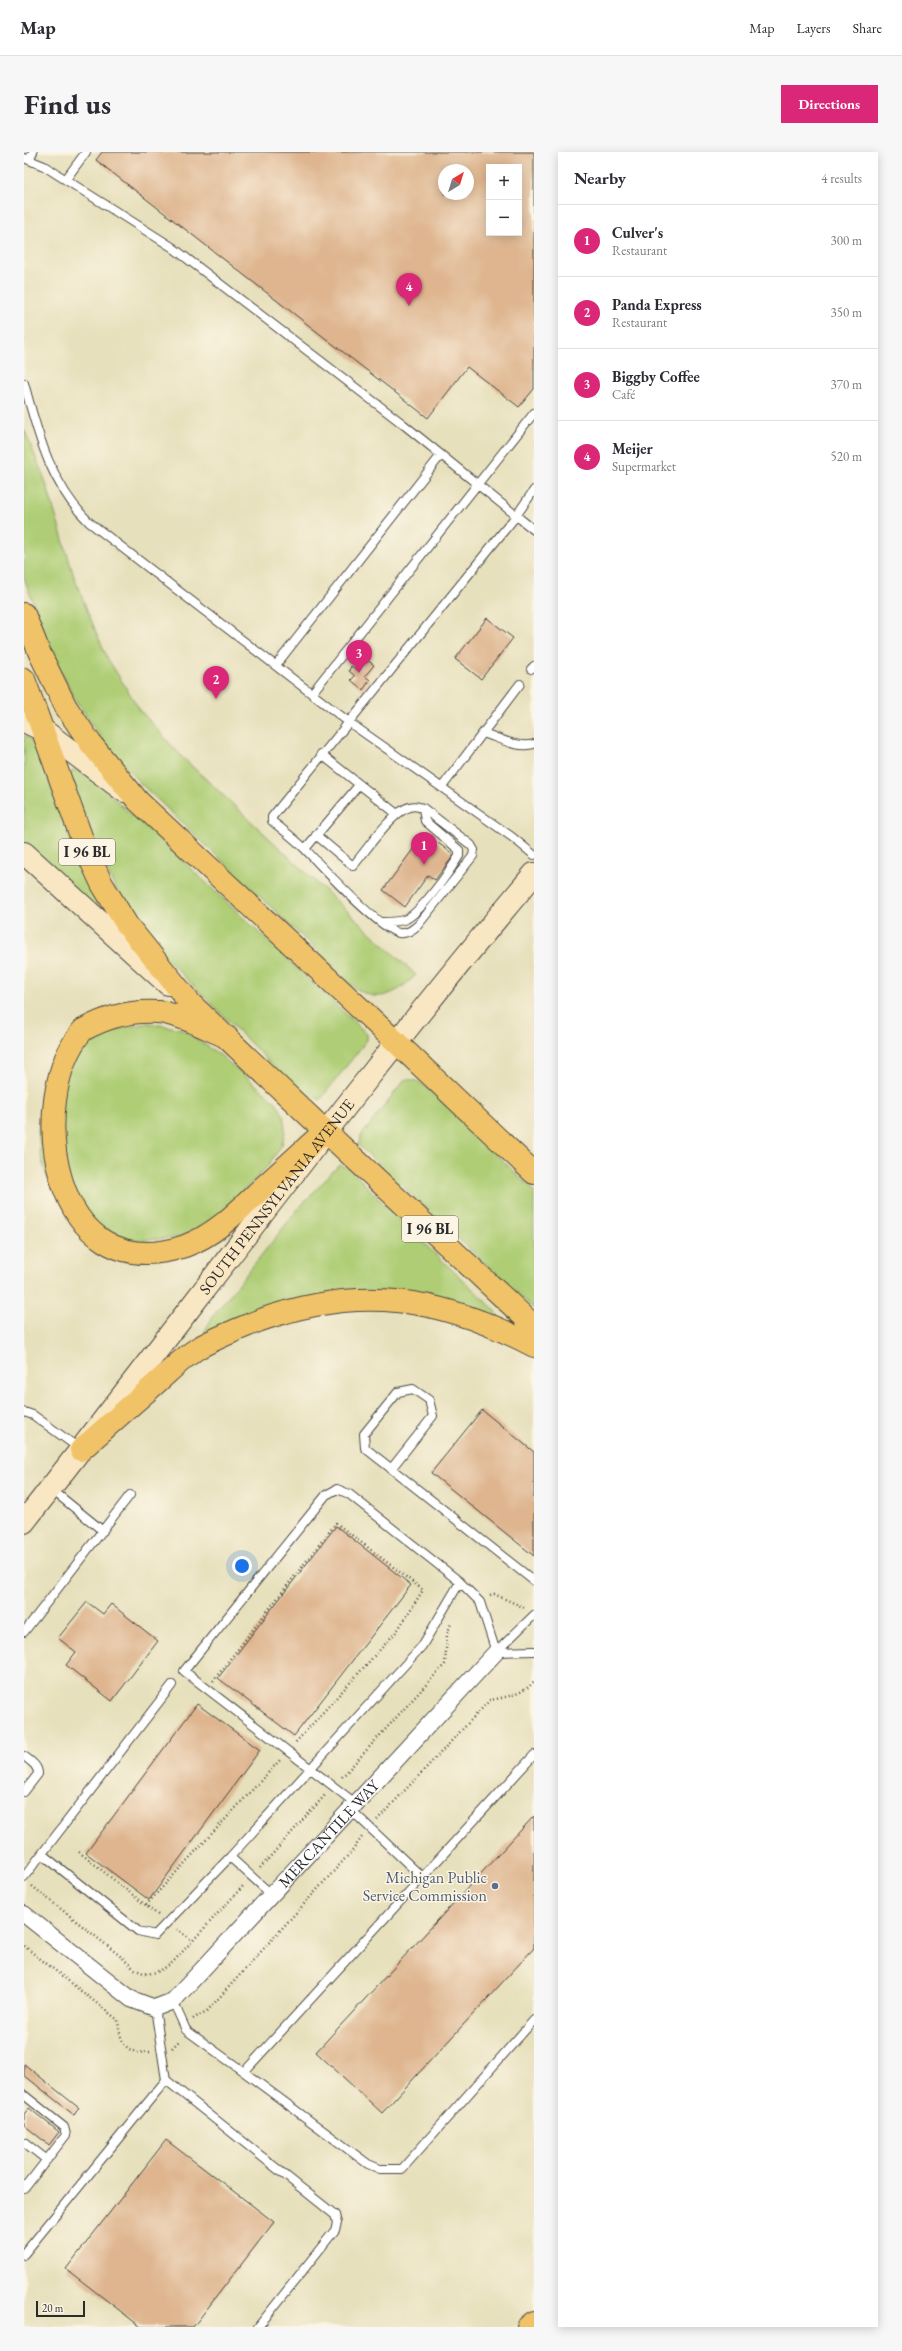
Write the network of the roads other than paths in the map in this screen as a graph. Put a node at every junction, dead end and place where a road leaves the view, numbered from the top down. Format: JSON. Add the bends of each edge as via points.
{"nodes":[{"id":1,"x":33,"y":152,"type":"edge"},
{"id":2,"x":86,"y":152,"type":"edge"},
{"id":3,"x":27,"y":159,"type":"edge"},
{"id":4,"x":66,"y":179,"type":"junction"},
{"id":5,"x":24,"y":383,"type":"edge"},
{"id":6,"x":534,"y":413,"type":"edge"},
{"id":7,"x":441,"y":455,"type":"junction"},
{"id":8,"x":478,"y":484,"type":"junction"},
{"id":9,"x":534,"y":490,"type":"edge"},
{"id":10,"x":516,"y":516,"type":"junction"},
{"id":11,"x":534,"y":530,"type":"edge"},
{"id":12,"x":24,"y":614,"type":"edge"},
{"id":13,"x":276,"y":665,"type":"junction"},
{"id":14,"x":24,"y":679,"type":"edge"},
{"id":15,"x":520,"y":684,"type":"dead end"},
{"id":16,"x":312,"y":693,"type":"junction"},
{"id":17,"x":350,"y":722,"type":"junction"},
{"id":18,"x":33,"y":726,"type":"edge"},
{"id":19,"x":483,"y":733,"type":"junction"},
{"id":20,"x":534,"y":744,"type":"edge"},
{"id":21,"x":321,"y":754,"type":"junction"},
{"id":22,"x":359,"y":785,"type":"junction"},
{"id":23,"x":442,"y":788,"type":"junction"},
{"id":24,"x":138,"y":801,"type":"junction"},
{"id":25,"x":423,"y":808,"type":"junction"},
{"id":26,"x":397,"y":814,"type":"junction"},
{"id":27,"x":316,"y":835,"type":"junction"},
{"id":28,"x":305,"y":849,"type":"junction"},
{"id":29,"x":24,"y":853,"type":"edge"},
{"id":30,"x":534,"y":855,"type":"edge"},
{"id":31,"x":534,"y":874,"type":"edge"},
{"id":32,"x":382,"y":922,"type":"junction"},
{"id":33,"x":191,"y":1004,"type":"junction"},
{"id":34,"x":227,"y":1037,"type":"junction"},
{"id":35,"x":396,"y":1042,"type":"junction"},
{"id":36,"x":40,"y":1074,"type":"dead end"},
{"id":37,"x":326,"y":1131,"type":"junction"},
{"id":38,"x":534,"y":1173,"type":"edge"},
{"id":39,"x":51,"y":1205,"type":"dead end"},
{"id":40,"x":534,"y":1326,"type":"edge"},
{"id":41,"x":534,"y":1346,"type":"edge"},
{"id":42,"x":24,"y":1412,"type":"edge"},
{"id":43,"x":81,"y":1450,"type":"junction"},
{"id":44,"x":391,"y":1470,"type":"junction"},
{"id":45,"x":50,"y":1489,"type":"junction"},
{"id":46,"x":130,"y":1494,"type":"dead end"},
{"id":47,"x":24,"y":1522,"type":"edge"},
{"id":48,"x":103,"y":1532,"type":"junction"},
{"id":49,"x":534,"y":1581,"type":"edge"},
{"id":50,"x":460,"y":1582,"type":"junction"},
{"id":51,"x":534,"y":1615,"type":"edge"},
{"id":52,"x":24,"y":1632,"type":"edge"},
{"id":53,"x":534,"y":1651,"type":"edge"},
{"id":54,"x":496,"y":1652,"type":"junction"},
{"id":55,"x":172,"y":1685,"type":"dead end"},
{"id":56,"x":534,"y":1755,"type":"edge"},
{"id":57,"x":24,"y":1756,"type":"edge"},
{"id":58,"x":310,"y":1769,"type":"junction"},
{"id":59,"x":24,"y":1792,"type":"edge"},
{"id":60,"x":353,"y":1806,"type":"junction"},
{"id":61,"x":42,"y":1854,"type":"junction"},
{"id":62,"x":230,"y":1856,"type":"junction"},
{"id":63,"x":24,"y":1877,"type":"edge"},
{"id":64,"x":423,"y":1878,"type":"junction"},
{"id":65,"x":271,"y":1894,"type":"junction"},
{"id":66,"x":24,"y":1915,"type":"edge"},
{"id":67,"x":173,"y":2001,"type":"junction"},
{"id":68,"x":155,"y":2008,"type":"junction"},
{"id":69,"x":534,"y":2020,"type":"edge"},
{"id":70,"x":244,"y":2072,"type":"junction"},
{"id":71,"x":166,"y":2080,"type":"junction"},
{"id":72,"x":24,"y":2095,"type":"edge"},
{"id":73,"x":24,"y":2142,"type":"edge"},
{"id":74,"x":47,"y":2160,"type":"junction"},
{"id":75,"x":24,"y":2189,"type":"edge"},
{"id":76,"x":24,"y":2254,"type":"edge"},
{"id":77,"x":534,"y":2322,"type":"edge"},
{"id":78,"x":258,"y":2327,"type":"edge"},
{"id":79,"x":528,"y":2327,"type":"edge"}],
"edges":[{"from":1,"to":3,"type":"lane"},
{"from":2,"to":4,"type":"lane"},
{"from":3,"to":4,"type":"lane"},
{"from":4,"to":7,"type":"lane","via":[[172,247]]},
{"from":5,"to":13,"type":"lane","via":[[37,433],[57,481],[74,508],[126,552]]},
{"from":6,"to":8,"type":"lane"},
{"from":7,"to":8,"type":"lane"},
{"from":7,"to":13,"type":"lane"},
{"from":8,"to":10,"type":"lane"},
{"from":8,"to":16,"type":"lane"},
{"from":9,"to":10,"type":"lane"},
{"from":10,"to":11,"type":"lane"},
{"from":10,"to":17,"type":"lane"},
{"from":12,"to":24,"type":"main road","via":[[42,660],[66,707],[91,744]]},
{"from":13,"to":16,"type":"lane"},
{"from":14,"to":18,"type":"main road","number":"I 96 BL"},
{"from":15,"to":19,"type":"lane"},
{"from":16,"to":17,"type":"lane"},
{"from":17,"to":21,"type":"lane"},
{"from":17,"to":23,"type":"lane"},
{"from":18,"to":24,"type":"main road"},
{"from":18,"to":33,"type":"main road","number":"I 96 BL","via":[[102,884],[130,930]]},
{"from":19,"to":20,"type":"lane","via":[[513,744]]},
{"from":19,"to":23,"type":"lane"},
{"from":21,"to":22,"type":"lane"},
{"from":21,"to":28,"type":"lane","via":[[272,817],[272,821]]},
{"from":22,"to":26,"type":"lane"},
{"from":22,"to":27,"type":"lane"},
{"from":23,"to":30,"type":"lane"},
{"from":24,"to":35,"type":"main road"},
{"from":25,"to":26,"type":"lane","via":[[409,807]]},
{"from":25,"to":32,"type":"lane","via":[[425,821],[458,850],[460,856],[419,908],[408,918],[399,922]]},
{"from":25,"to":32,"type":"lane","via":[[471,845],[474,850],[473,856],[431,911],[411,930],[398,933]]},
{"from":26,"to":27,"type":"lane","via":[[353,866]]},
{"from":27,"to":28,"type":"lane"},
{"from":28,"to":32,"type":"lane","via":[[328,875]]},
{"from":29,"to":33,"type":"main road","via":[[126,948]]},
{"from":31,"to":35,"type":"main road","name":"SOUTH PENNSYLVANIA AVENUE"},
{"from":33,"to":34,"type":"main road","number":"I 96 BL"},
{"from":34,"to":36,"type":"main road","via":[[171,1014],[124,1014],[80,1032],[59,1048]]},
{"from":34,"to":37,"type":"main road","number":"I 96 BL"},
{"from":35,"to":37,"type":"main road","name":"SOUTH PENNSYLVANIA AVENUE"},
{"from":35,"to":38,"type":"main road"},
{"from":37,"to":39,"type":"main road","via":[[222,1225],[200,1239],[171,1250],[144,1252],[106,1245],[73,1227]]},
{"from":37,"to":40,"type":"main road","number":"I 96 BL"},
{"from":37,"to":43,"type":"main road","name":"SOUTH PENNSYLVANIA AVENUE"},
{"from":41,"to":43,"type":"main road","via":[[464,1315],[432,1306],[381,1299],[330,1302],[283,1312],[235,1330],[199,1348]]},
{"from":42,"to":43,"type":"lane","via":[[33,1415]]},
{"from":43,"to":45,"type":"main road","name":"SOUTH PENNSYLVANIA AVENUE"},
{"from":44,"to":44,"type":"lane","via":[[365,1448],[364,1434],[398,1392],[413,1389],[429,1400],[433,1416]]},
{"from":44,"to":49,"type":"lane"},
{"from":45,"to":47,"type":"main road","name":"SOUTH PENNSYLVANIA AVENUE"},
{"from":45,"to":48,"type":"lane"},
{"from":46,"to":48,"type":"lane"},
{"from":48,"to":52,"type":"lane"},
{"from":50,"to":54,"type":"lane","via":[[480,1602]]},
{"from":50,"to":58,"type":"lane","via":[[422,1646]]},
{"from":50,"to":58,"type":"lane","via":[[349,1494],[337,1489],[326,1495],[184,1670]]},
{"from":51,"to":54,"type":"lane"},
{"from":53,"to":54,"type":"lane"},
{"from":54,"to":60,"type":"street","name":"MERCANTILE WAY"},
{"from":55,"to":61,"type":"lane"},
{"from":56,"to":64,"type":"lane"},
{"from":57,"to":59,"type":"lane","via":[[38,1770],[38,1774]]},
{"from":58,"to":60,"type":"lane"},
{"from":58,"to":62,"type":"lane"},
{"from":60,"to":64,"type":"lane"},
{"from":60,"to":65,"type":"street","name":"MERCANTILE WAY"},
{"from":61,"to":62,"type":"lane","via":[[138,1931],[155,1935]]},
{"from":61,"to":63,"type":"lane"},
{"from":62,"to":65,"type":"lane"},
{"from":64,"to":70,"type":"lane"},
{"from":65,"to":67,"type":"street","name":"MERCANTILE WAY"},
{"from":66,"to":68,"type":"street","via":[[131,1999]]},
{"from":67,"to":68,"type":"street","name":"MERCANTILE WAY"},
{"from":67,"to":70,"type":"lane","via":[[186,2030]]},
{"from":68,"to":71,"type":"lane"},
{"from":69,"to":70,"type":"lane","via":[[402,2169],[380,2169],[368,2164]]},
{"from":71,"to":76,"type":"lane"},
{"from":71,"to":78,"type":"lane","via":[[335,2216],[335,2230]]},
{"from":72,"to":74,"type":"lane","via":[[64,2127],[66,2135]]},
{"from":73,"to":74,"type":"lane"},
{"from":74,"to":75,"type":"lane"},
{"from":77,"to":79,"type":"main road"}]}
